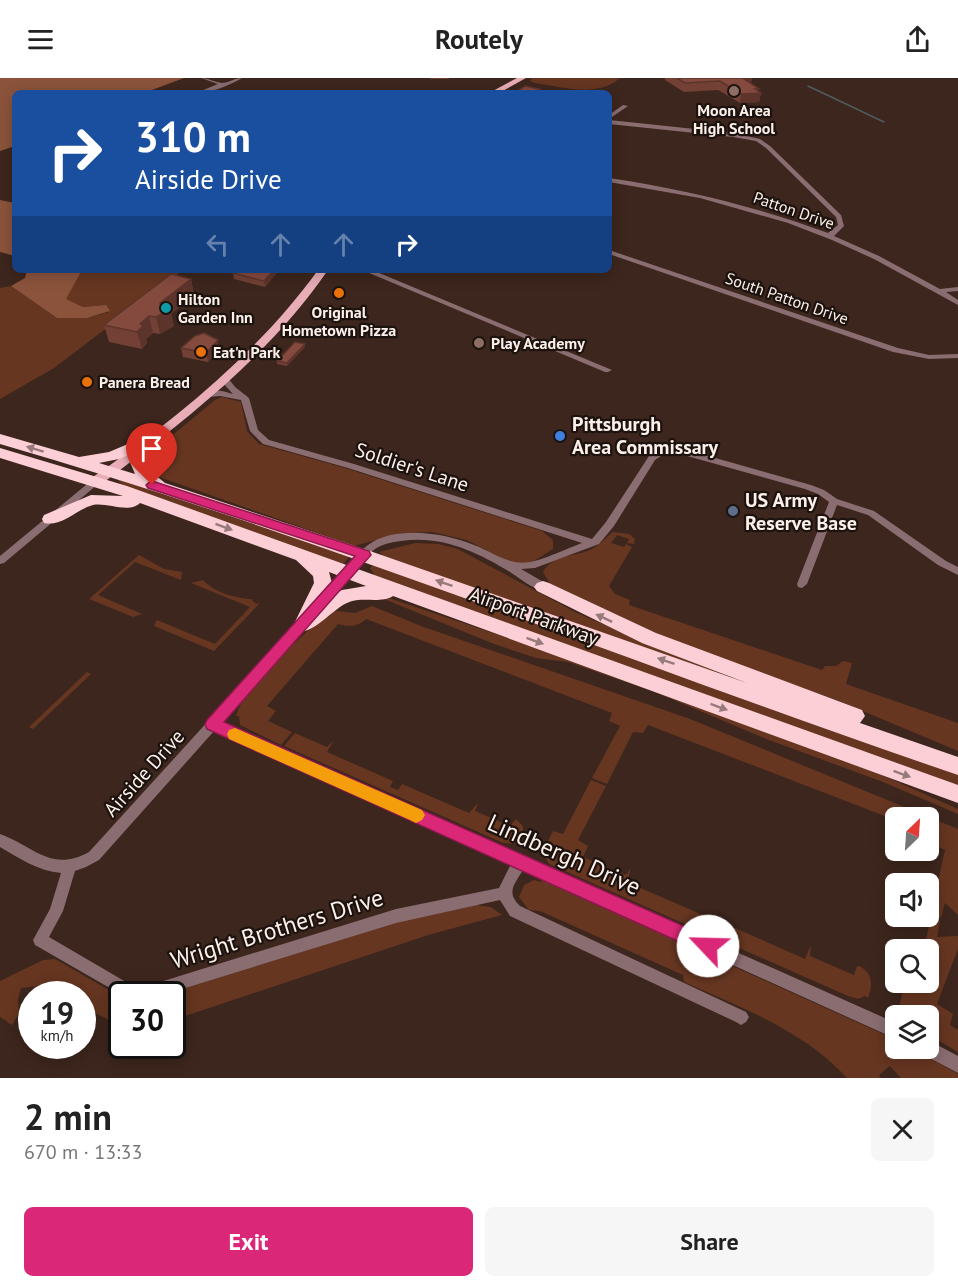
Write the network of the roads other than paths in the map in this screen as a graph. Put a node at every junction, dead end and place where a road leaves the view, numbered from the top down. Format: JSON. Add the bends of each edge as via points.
{"nodes":[{"id":1,"x":203,"y":78,"type":"edge"},
{"id":2,"x":240,"y":78,"type":"edge"},
{"id":3,"x":522,"y":78,"type":"edge"},
{"id":4,"x":224,"y":85,"type":"junction"},
{"id":5,"x":208,"y":90,"type":"edge"},
{"id":6,"x":500,"y":90,"type":"edge"},
{"id":7,"x":625,"y":106,"type":"dead end"},
{"id":8,"x":612,"y":115,"type":"edge"},
{"id":9,"x":612,"y":122,"type":"edge"},
{"id":10,"x":612,"y":180,"type":"edge"},
{"id":11,"x":829,"y":236,"type":"junction"},
{"id":12,"x":612,"y":253,"type":"edge"},
{"id":13,"x":321,"y":273,"type":"edge"},
{"id":14,"x":373,"y":273,"type":"edge"},
{"id":15,"x":958,"y":289,"type":"edge"},
{"id":16,"x":939,"y":291,"type":"junction"},
{"id":17,"x":958,"y":303,"type":"edge"},
{"id":18,"x":958,"y":356,"type":"edge"},
{"id":19,"x":608,"y":370,"type":"dead end"},
{"id":20,"x":225,"y":381,"type":"junction"},
{"id":21,"x":208,"y":394,"type":"junction"},
{"id":22,"x":246,"y":401,"type":"junction"},
{"id":23,"x":154,"y":438,"type":"junction"},
{"id":24,"x":0,"y":439,"type":"edge"},
{"id":25,"x":0,"y":453,"type":"edge"},
{"id":26,"x":60,"y":457,"type":"junction"},
{"id":27,"x":24,"y":460,"type":"junction"},
{"id":28,"x":111,"y":471,"type":"junction"},
{"id":29,"x":95,"y":482,"type":"junction"},
{"id":30,"x":168,"y":499,"type":"junction"},
{"id":31,"x":834,"y":501,"type":"junction"},
{"id":32,"x":50,"y":519,"type":"junction"},
{"id":33,"x":553,"y":531,"type":"junction"},
{"id":34,"x":592,"y":543,"type":"junction"},
{"id":35,"x":299,"y":555,"type":"junction"},
{"id":36,"x":364,"y":555,"type":"junction"},
{"id":37,"x":549,"y":559,"type":"junction"},
{"id":38,"x":0,"y":561,"type":"edge"},
{"id":39,"x":504,"y":564,"type":"junction"},
{"id":40,"x":958,"y":571,"type":"edge"},
{"id":41,"x":348,"y":573,"type":"junction"},
{"id":42,"x":802,"y":584,"type":"dead end"},
{"id":43,"x":543,"y":587,"type":"junction"},
{"id":44,"x":419,"y":598,"type":"junction"},
{"id":45,"x":302,"y":626,"type":"junction"},
{"id":46,"x":213,"y":724,"type":"junction"},
{"id":47,"x":958,"y":763,"type":"edge"},
{"id":48,"x":958,"y":794,"type":"edge"},
{"id":49,"x":0,"y":840,"type":"edge"},
{"id":50,"x":520,"y":862,"type":"junction"},
{"id":51,"x":69,"y":868,"type":"junction"},
{"id":52,"x":504,"y":893,"type":"junction"},
{"id":53,"x":741,"y":1017,"type":"dead end"},
{"id":54,"x":885,"y":1026,"type":"edge"},
{"id":55,"x":939,"y":1054,"type":"edge"},
{"id":56,"x":958,"y":1065,"type":"edge"}],
"edges":[{"from":1,"to":4,"type":"street"},
{"from":2,"to":4,"type":"street"},
{"from":3,"to":6,"type":"main road"},
{"from":4,"to":5,"type":"street"},
{"from":7,"to":8,"type":"street"},
{"from":9,"to":11,"type":"street","via":[[733,135],[765,144],[839,216],[841,226]]},
{"from":10,"to":11,"type":"street","name":"Patton Drive","via":[[718,200]]},
{"from":11,"to":16,"type":"street","name":"Patton Drive"},
{"from":12,"to":18,"type":"street","name":"South Patton Drive","via":[[896,350],[929,357]]},
{"from":13,"to":20,"type":"main road","via":[[280,328]]},
{"from":14,"to":19,"type":"street"},
{"from":15,"to":16,"type":"street"},
{"from":16,"to":17,"type":"street","name":"Patton Drive"},
{"from":20,"to":21,"type":"main road"},
{"from":20,"to":22,"type":"street"},
{"from":21,"to":22,"type":"street","via":[[220,393]]},
{"from":21,"to":23,"type":"main road"},
{"from":22,"to":33,"type":"street","name":"Soldier's Lane","via":[[254,431],[266,442]]},
{"from":23,"to":26,"type":"highway","via":[[101,459]]},
{"from":23,"to":28,"type":"main road"},
{"from":23,"to":30,"type":"highway","via":[[140,457],[139,466]]},
{"from":26,"to":24,"type":"highway","one_way":true},
{"from":25,"to":27,"type":"highway"},
{"from":26,"to":28,"type":"highway","name":"Airport Parkway"},
{"from":27,"to":29,"type":"highway","name":"Airport Parkway"},
{"from":27,"to":32,"type":"highway","via":[[26,466],[70,480],[74,485],[73,492]]},
{"from":28,"to":29,"type":"main road"},
{"from":28,"to":30,"type":"highway","name":"Airport Parkway"},
{"from":29,"to":30,"type":"highway","name":"Airport Parkway"},
{"from":29,"to":32,"type":"street"},
{"from":30,"to":32,"type":"highway","via":[[91,500]]},
{"from":30,"to":35,"type":"highway","name":"Airport Parkway","one_way":true},
{"from":30,"to":36,"type":"highway","name":"Airport Parkway"},
{"from":31,"to":34,"type":"street","via":[[813,488],[668,450],[652,458],[603,533]]},
{"from":31,"to":40,"type":"street","via":[[871,513]]},
{"from":31,"to":42,"type":"street"},
{"from":32,"to":38,"type":"street"},
{"from":33,"to":34,"type":"street","name":"Soldier's Lane"},
{"from":33,"to":37,"type":"street","via":[[558,545]]},
{"from":34,"to":37,"type":"street"},
{"from":35,"to":41,"type":"highway","name":"Airport Parkway"},
{"from":35,"to":45,"type":"highway","via":[[321,574],[323,583]]},
{"from":36,"to":39,"type":"street","name":"Airside Drive","via":[[384,541],[428,535],[464,543]]},
{"from":36,"to":41,"type":"street","name":"Airside Drive"},
{"from":47,"to":36,"type":"highway","name":"Airport Parkway","one_way":true},
{"from":37,"to":39,"type":"street","via":[[522,567]]},
{"from":37,"to":43,"type":"street","via":[[540,574]]},
{"from":39,"to":43,"type":"street","name":"Airside Drive"},
{"from":41,"to":44,"type":"highway","name":"Airport Parkway"},
{"from":41,"to":45,"type":"street","name":"Airside Drive"},
{"from":47,"to":43,"type":"highway","one_way":true,"via":[[796,692],[649,638]]},
{"from":44,"to":45,"type":"highway","via":[[373,591],[349,593]]},
{"from":44,"to":48,"type":"highway","name":"Airport Parkway","one_way":true},
{"from":45,"to":46,"type":"street","name":"Airside Drive"},
{"from":46,"to":50,"type":"street","name":"Lindbergh Drive"},
{"from":46,"to":51,"type":"street","name":"Airside Drive","via":[[99,851]]},
{"from":49,"to":51,"type":"street","via":[[47,865]]},
{"from":50,"to":52,"type":"street"},
{"from":50,"to":54,"type":"street","name":"Lindbergh Drive"},
{"from":51,"to":52,"type":"street","name":"Wright Brothers Drive","via":[[58,906],[40,940],[136,992],[148,992],[396,916]]},
{"from":52,"to":53,"type":"street","via":[[507,904],[515,911]]},
{"from":55,"to":56,"type":"street"}]}
